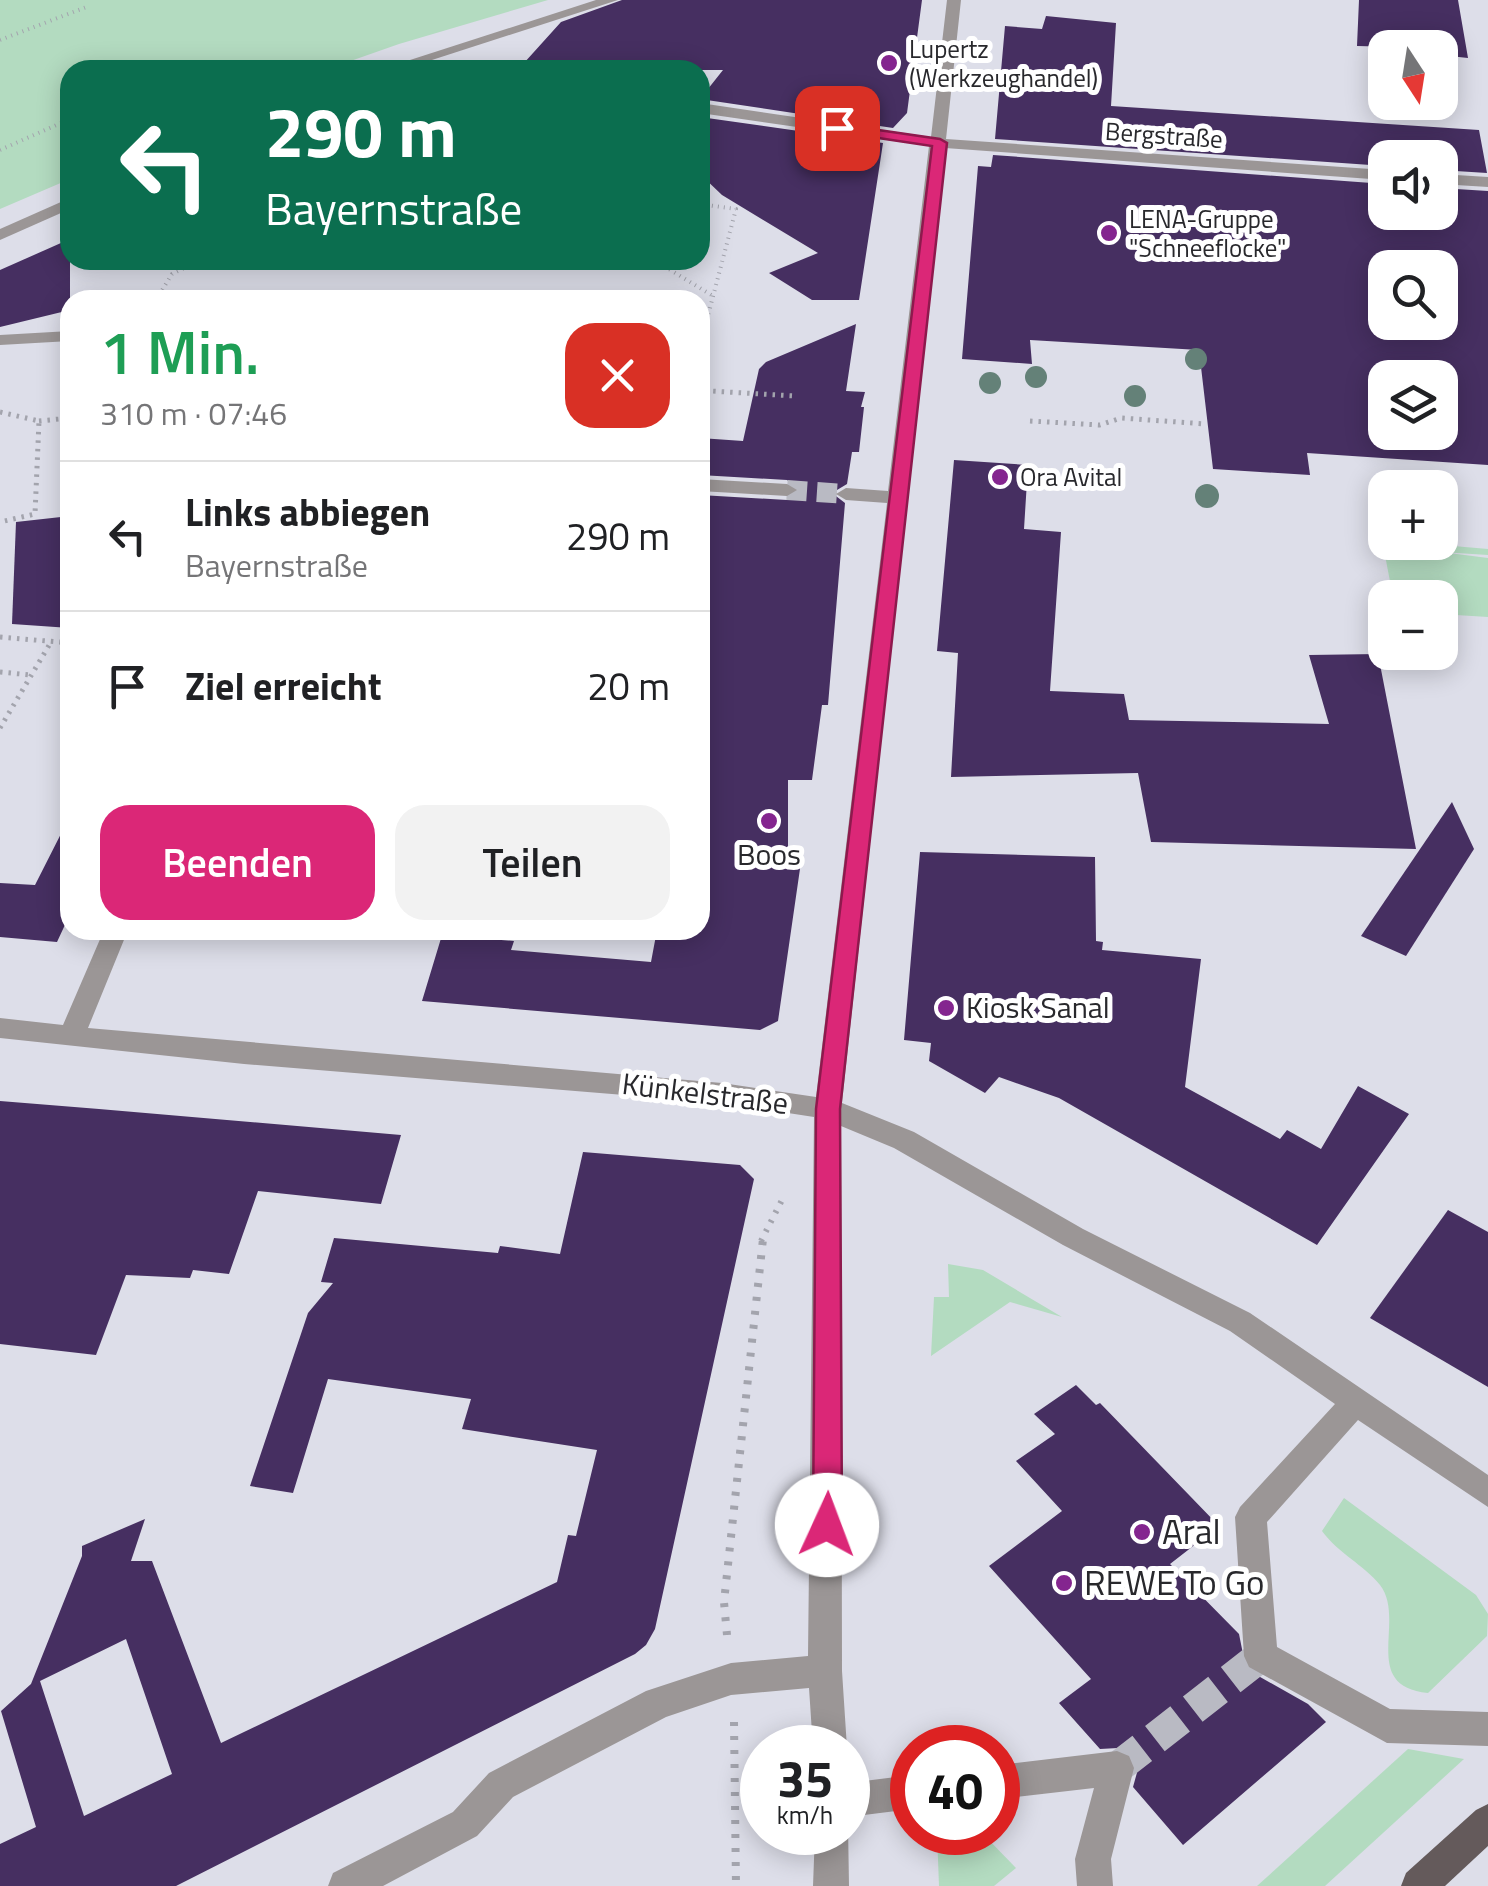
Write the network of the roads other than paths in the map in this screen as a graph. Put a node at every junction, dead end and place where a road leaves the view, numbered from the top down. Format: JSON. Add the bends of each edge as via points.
{"nodes":[{"id":1,"x":611,"y":0,"type":"edge"},
{"id":2,"x":954,"y":0,"type":"edge"},
{"id":3,"x":411,"y":60,"type":"edge"},
{"id":4,"x":710,"y":109,"type":"edge"},
{"id":5,"x":940,"y":143,"type":"junction"},
{"id":6,"x":1368,"y":174,"type":"edge"},
{"id":7,"x":1458,"y":180,"type":"edge"},
{"id":8,"x":1488,"y":182,"type":"edge"},
{"id":9,"x":60,"y":208,"type":"edge"},
{"id":10,"x":0,"y":235,"type":"edge"},
{"id":11,"x":60,"y":337,"type":"edge"},
{"id":12,"x":0,"y":340,"type":"edge"},
{"id":13,"x":710,"y":486,"type":"edge"},
{"id":14,"x":787,"y":490,"type":"tunnel mouth"},
{"id":15,"x":846,"y":494,"type":"tunnel mouth"},
{"id":16,"x":896,"y":498,"type":"junction"},
{"id":17,"x":112,"y":940,"type":"edge"},
{"id":18,"x":0,"y":1028,"type":"edge"},
{"id":19,"x":71,"y":1036,"type":"junction"},
{"id":20,"x":828,"y":1109,"type":"junction"},
{"id":21,"x":1356,"y":1402,"type":"junction"},
{"id":22,"x":1488,"y":1492,"type":"edge"},
{"id":23,"x":825,"y":1671,"type":"junction"},
{"id":24,"x":829,"y":1725,"type":"edge"},
{"id":25,"x":1488,"y":1730,"type":"edge"},
{"id":26,"x":1020,"y":1779,"type":"edge"},
{"id":27,"x":1488,"y":1822,"type":"edge"},
{"id":28,"x":833,"y":1855,"type":"edge"},
{"id":29,"x":346,"y":1886,"type":"edge"},
{"id":30,"x":831,"y":1886,"type":"edge"},
{"id":31,"x":1095,"y":1886,"type":"edge"},
{"id":32,"x":1419,"y":1886,"type":"edge"}],
"edges":[{"from":1,"to":3,"type":"street"},
{"from":2,"to":5,"type":"street"},
{"from":4,"to":5,"type":"street","name":"Bergstraße"},
{"from":5,"to":6,"type":"street","name":"Bergstraße"},
{"from":5,"to":16,"type":"street"},
{"from":7,"to":8,"type":"street"},
{"from":9,"to":10,"type":"street"},
{"from":11,"to":12,"type":"street"},
{"from":13,"to":14,"type":"street"},
{"from":15,"to":16,"type":"street"},
{"from":16,"to":20,"type":"street"},
{"from":17,"to":19,"type":"street"},
{"from":18,"to":19,"type":"street","name":"Künkelstraße"},
{"from":19,"to":20,"type":"street","name":"Künkelstraße"},
{"from":20,"to":21,"type":"street","name":"Künkelstraße","via":[[904,1140],[1072,1237],[1240,1322]]},
{"from":20,"to":23,"type":"street"},
{"from":21,"to":22,"type":"street","name":"Künkelstraße"},
{"from":21,"to":25,"type":"street","via":[[1251,1517],[1261,1656],[1387,1726]]},
{"from":23,"to":24,"type":"street"},
{"from":23,"to":29,"type":"street","via":[[730,1678],[658,1703],[501,1785],[465,1824]]},
{"from":26,"to":31,"type":"street","via":[[1116,1768],[1093,1860]]},
{"from":27,"to":32,"type":"main road"},
{"from":28,"to":30,"type":"street"}]}
